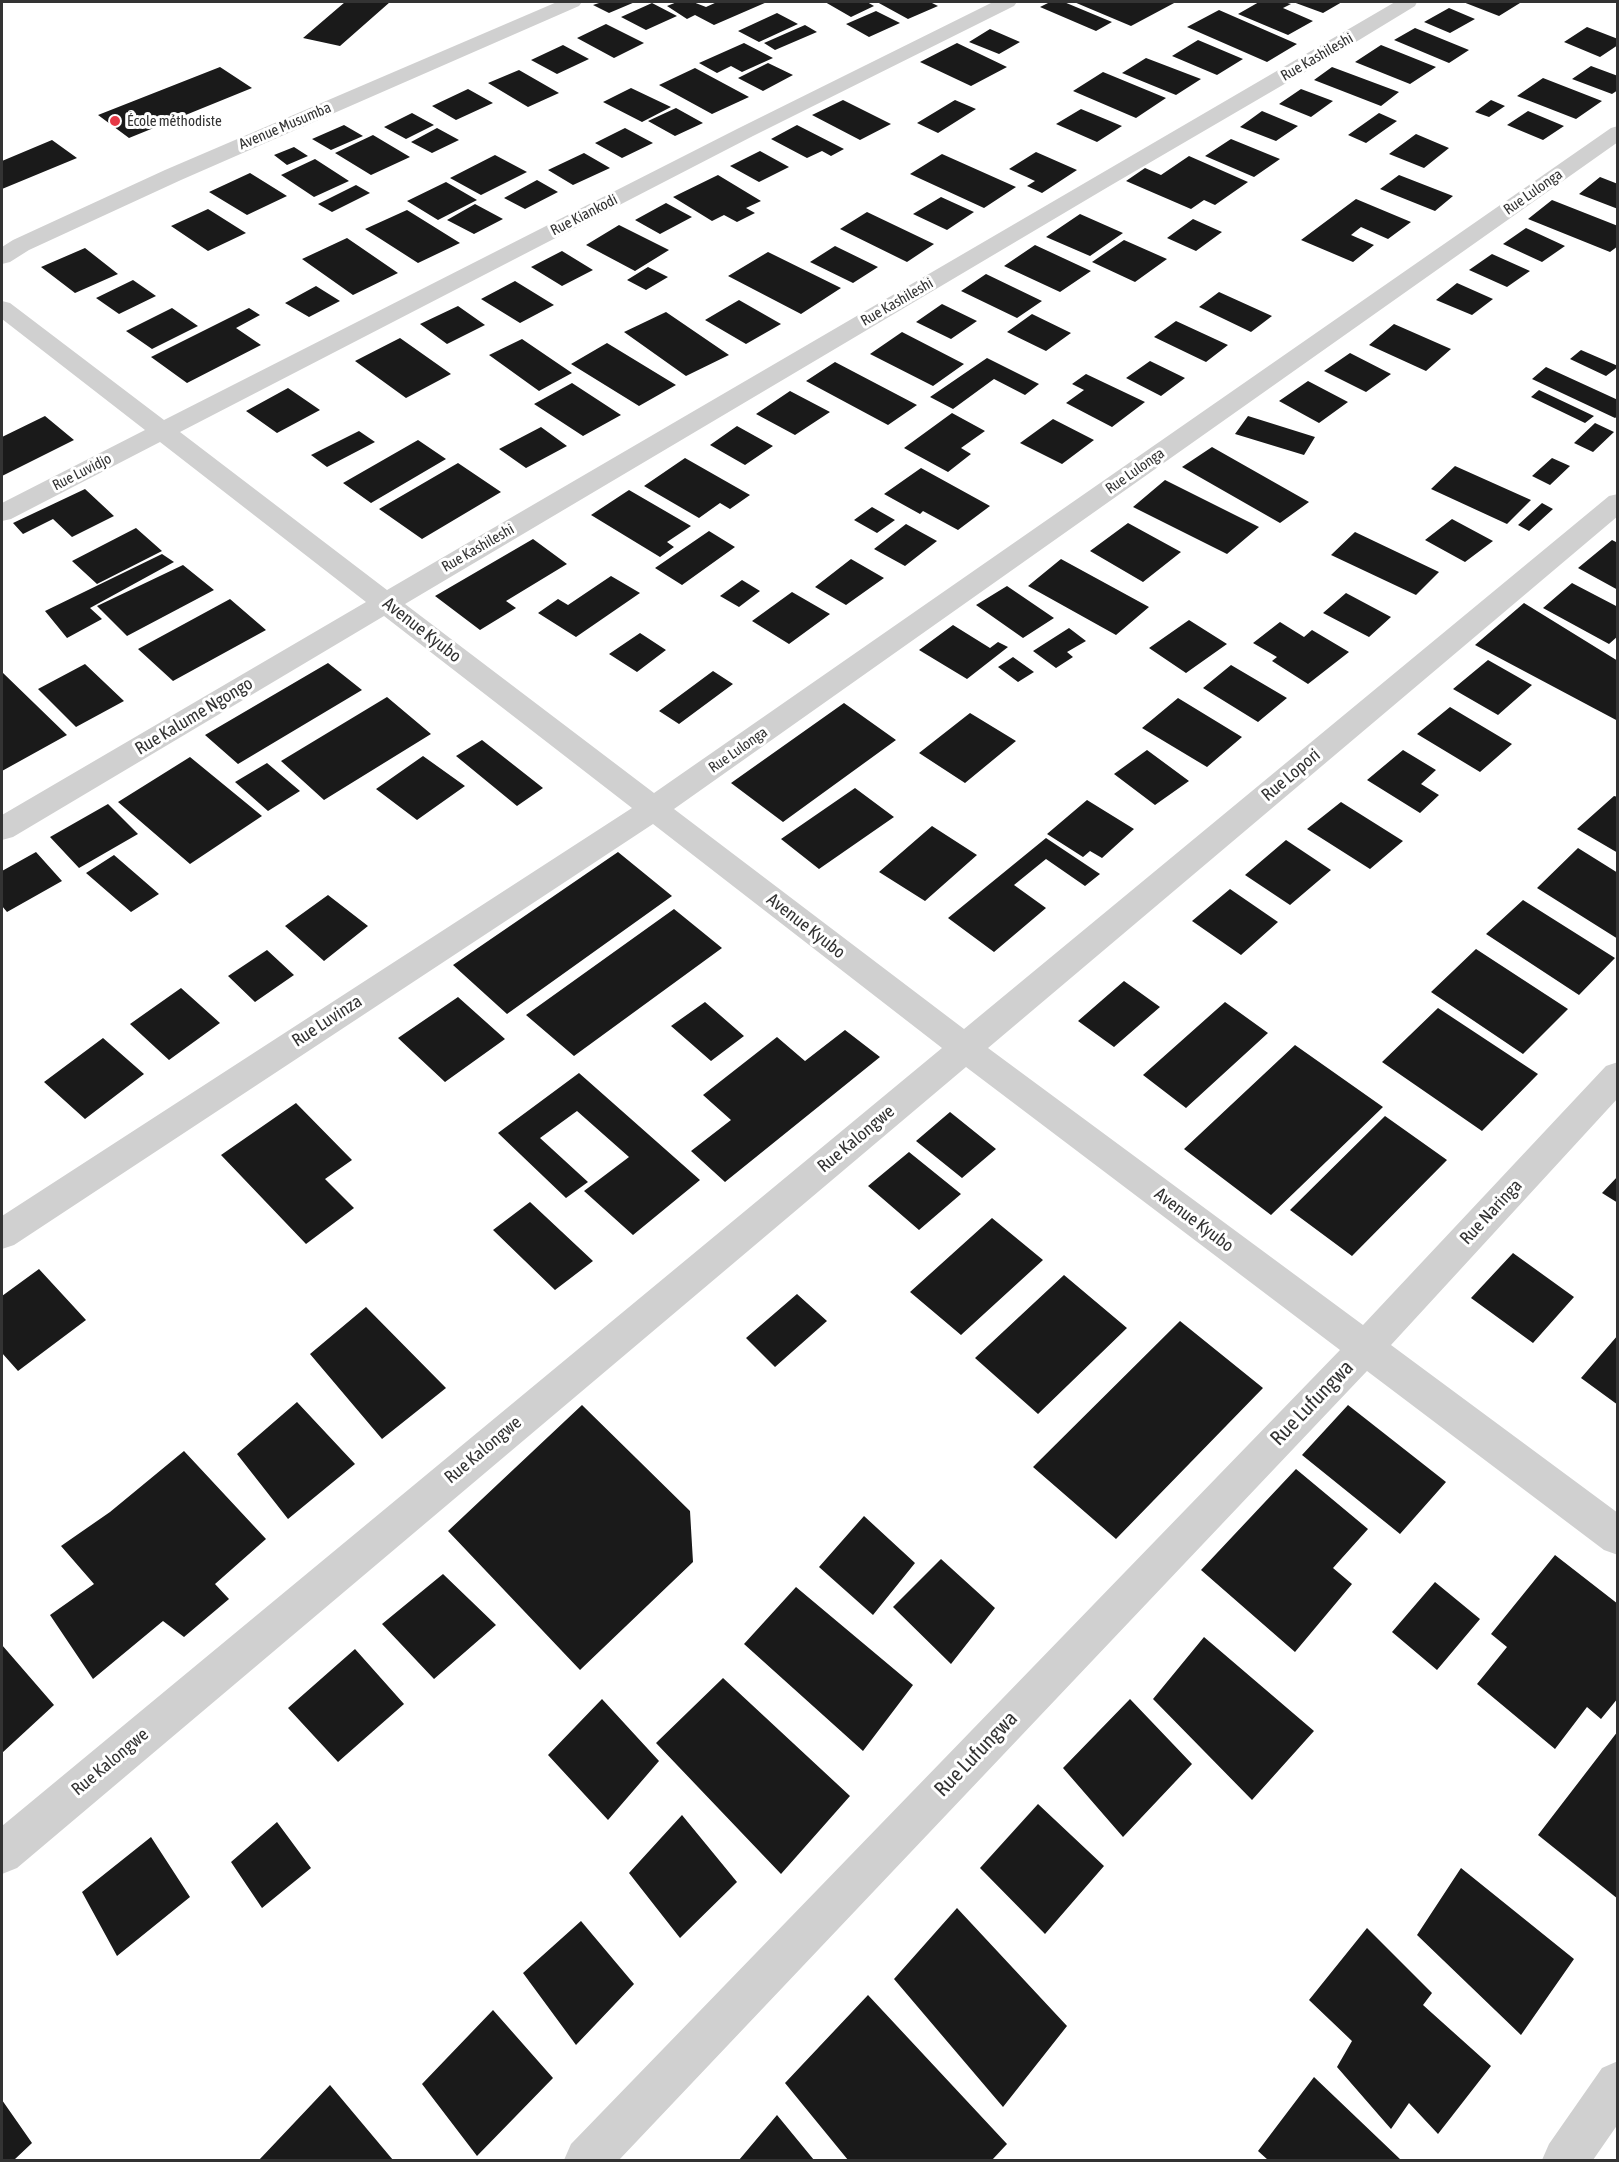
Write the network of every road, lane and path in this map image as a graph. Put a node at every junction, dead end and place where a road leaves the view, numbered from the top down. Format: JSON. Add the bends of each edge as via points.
{"nodes":[{"id":1,"x":573,"y":2,"type":"edge"},
{"id":2,"x":1007,"y":2,"type":"edge"},
{"id":3,"x":1408,"y":2,"type":"edge"},
{"id":4,"x":1617,"y":132,"type":"edge"},
{"id":5,"x":2,"y":257,"type":"edge"},
{"id":6,"x":2,"y":308,"type":"edge"},
{"id":7,"x":162,"y":432,"type":"junction"},
{"id":8,"x":1617,"y":502,"type":"edge"},
{"id":9,"x":2,"y":513,"type":"edge"},
{"id":10,"x":386,"y":602,"type":"junction"},
{"id":11,"x":653,"y":809,"type":"junction"},
{"id":12,"x":2,"y":830,"type":"edge"},
{"id":13,"x":964,"y":1048,"type":"junction"},
{"id":14,"x":1617,"y":1075,"type":"edge"},
{"id":15,"x":2,"y":1234,"type":"edge"},
{"id":16,"x":1365,"y":1348,"type":"junction"},
{"id":17,"x":1617,"y":1537,"type":"edge"},
{"id":18,"x":2,"y":1852,"type":"edge"},
{"id":19,"x":1617,"y":2084,"type":"edge"},
{"id":20,"x":587,"y":2160,"type":"edge"},
{"id":21,"x":1565,"y":2160,"type":"edge"}],
"edges":[{"from":1,"to":5,"type":"street","name":"Avenue Musumba","via":[[173,175],[21,244]]},
{"from":2,"to":7,"type":"street","name":"Rue Kiankodi","via":[[735,137]]},
{"from":3,"to":10,"type":"street","name":"Rue Kashileshi"},
{"from":4,"to":11,"type":"street","name":"Rue Lulonga"},
{"from":6,"to":7,"type":"street","name":"Avenue Kyubo"},
{"from":7,"to":9,"type":"street","name":"Rue Luvidjo"},
{"from":7,"to":10,"type":"street","name":"Avenue Kyubo"},
{"from":8,"to":13,"type":"street","name":"Rue Lopori"},
{"from":10,"to":11,"type":"street","name":"Avenue Kyubo"},
{"from":10,"to":12,"type":"street","name":"Rue Kalume Ngongo"},
{"from":11,"to":13,"type":"street","name":"Avenue Kyubo"},
{"from":11,"to":15,"type":"street","name":"Rue Luvinza"},
{"from":13,"to":16,"type":"street","name":"Avenue Kyubo"},
{"from":13,"to":18,"type":"street","name":"Rue Kalongwe"},
{"from":14,"to":16,"type":"street","name":"Rue Naringa"},
{"from":16,"to":17,"type":"street","name":"Avenue Kyubo"},
{"from":16,"to":20,"type":"street","name":"Rue Lufungwa"},
{"from":19,"to":21,"type":"street"}]}
